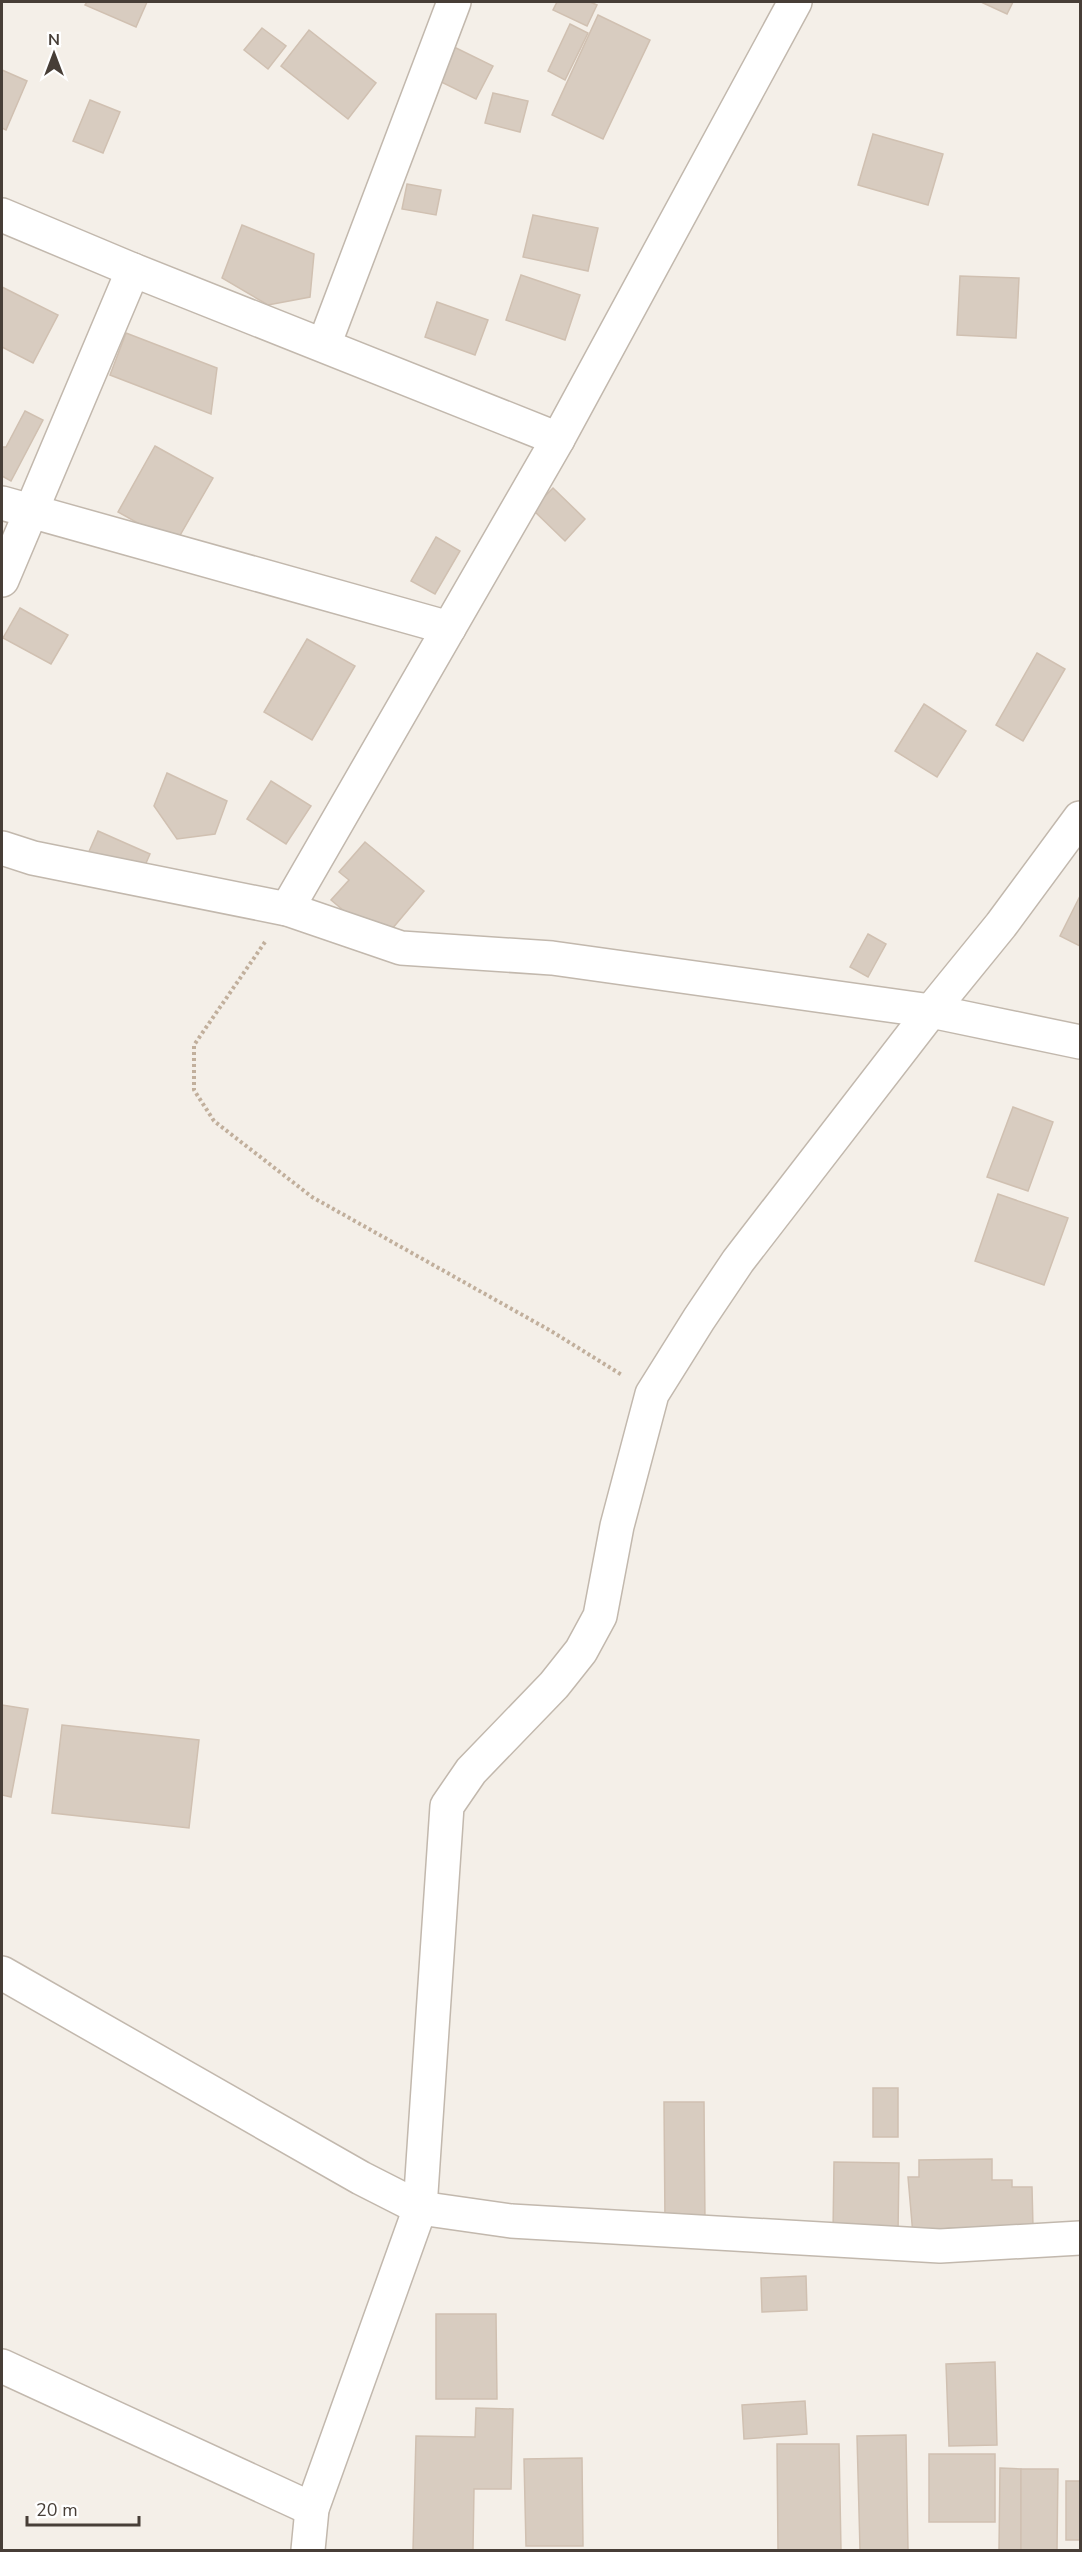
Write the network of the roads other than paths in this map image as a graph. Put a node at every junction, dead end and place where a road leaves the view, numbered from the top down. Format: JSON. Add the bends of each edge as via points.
{"nodes":[{"id":1,"x":454,"y":2,"type":"edge"},
{"id":2,"x":791,"y":2,"type":"edge"},
{"id":3,"x":2,"y":214,"type":"edge"},
{"id":4,"x":133,"y":270,"type":"junction"},
{"id":5,"x":324,"y":345,"type":"junction"},
{"id":6,"x":558,"y":439,"type":"junction"},
{"id":7,"x":16,"y":507,"type":"edge"},
{"id":8,"x":2,"y":580,"type":"edge"},
{"id":9,"x":449,"y":628,"type":"junction"},
{"id":10,"x":1080,"y":818,"type":"edge"},
{"id":11,"x":2,"y":848,"type":"edge"},
{"id":12,"x":287,"y":909,"type":"junction"},
{"id":13,"x":931,"y":1011,"type":"junction"},
{"id":14,"x":1080,"y":1042,"type":"edge"},
{"id":15,"x":2,"y":1973,"type":"edge"},
{"id":16,"x":420,"y":2208,"type":"junction"},
{"id":17,"x":1080,"y":2238,"type":"edge"},
{"id":18,"x":2,"y":2366,"type":"edge"},
{"id":19,"x":312,"y":2509,"type":"junction"},
{"id":20,"x":308,"y":2550,"type":"edge"}],
"edges":[{"from":1,"to":5,"type":"street"},
{"from":2,"to":6,"type":"street"},
{"from":3,"to":4,"type":"street"},
{"from":4,"to":5,"type":"street"},
{"from":4,"to":7,"type":"street"},
{"from":5,"to":6,"type":"street"},
{"from":6,"to":9,"type":"street"},
{"from":7,"to":8,"type":"street"},
{"from":7,"to":9,"type":"street"},
{"from":9,"to":12,"type":"street"},
{"from":10,"to":13,"type":"street"},
{"from":11,"to":12,"type":"street","via":[[33,858]]},
{"from":12,"to":13,"type":"street","via":[[401,948],[552,958]]},
{"from":13,"to":14,"type":"street"},
{"from":13,"to":16,"type":"street","via":[[738,1261],[652,1394],[617,1526],[600,1616],[581,1651],[554,1685],[471,1770],[447,1806]]},
{"from":15,"to":16,"type":"street"},
{"from":16,"to":17,"type":"street","via":[[512,2221],[939,2246]]},
{"from":16,"to":19,"type":"street"},
{"from":18,"to":19,"type":"street"},
{"from":19,"to":20,"type":"street"}]}
